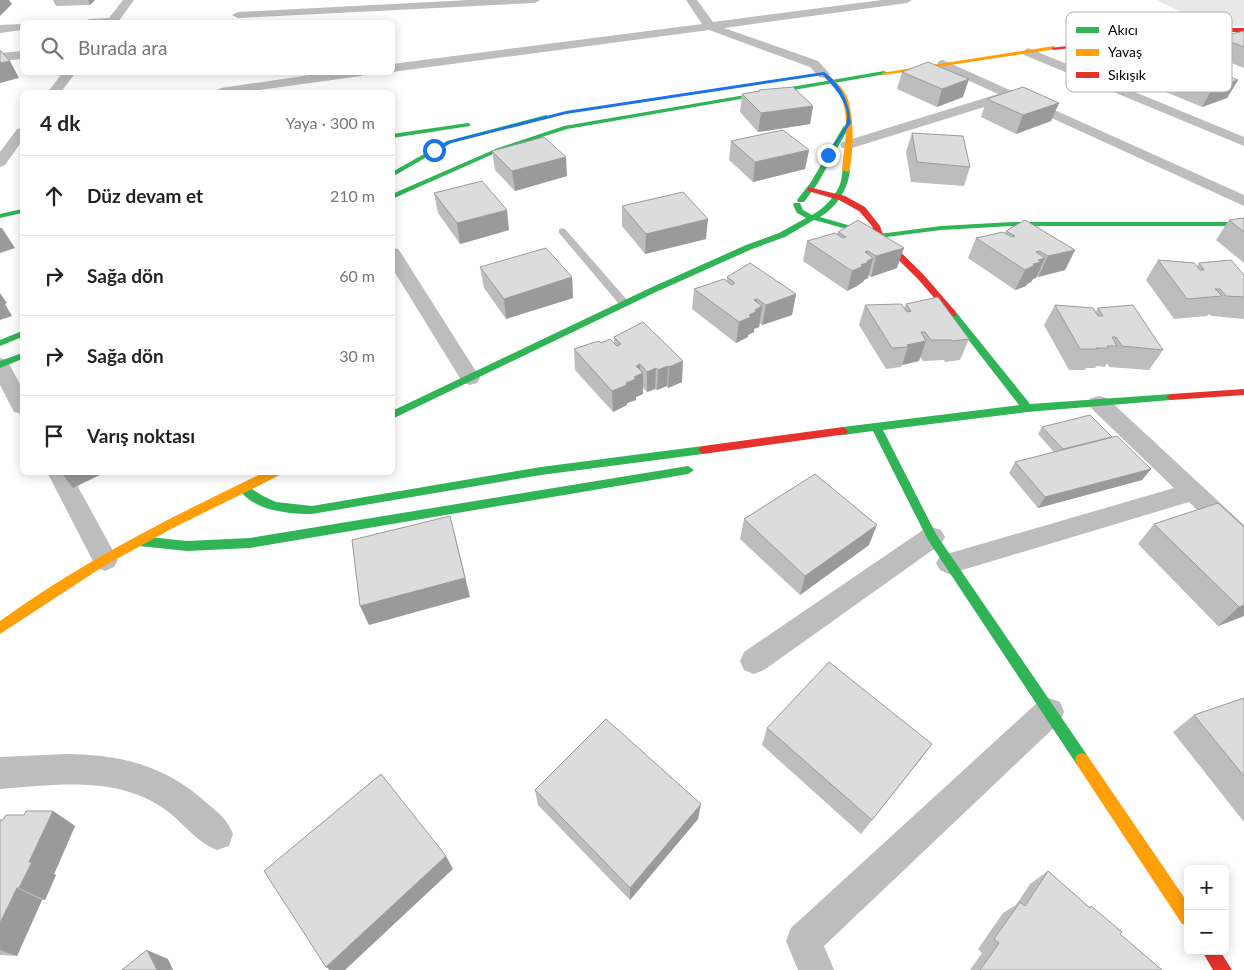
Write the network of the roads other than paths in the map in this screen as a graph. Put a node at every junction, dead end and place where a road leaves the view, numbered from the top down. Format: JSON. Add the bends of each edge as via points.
{"nodes":[{"id":1,"x":129,"y":0,"type":"edge"},
{"id":2,"x":245,"y":0,"type":"edge"},
{"id":3,"x":535,"y":0,"type":"edge"},
{"id":4,"x":691,"y":0,"type":"edge"},
{"id":5,"x":907,"y":0,"type":"edge"},
{"id":6,"x":875,"y":2,"type":"edge"},
{"id":7,"x":236,"y":19,"type":"edge"},
{"id":8,"x":114,"y":20,"type":"edge"},
{"id":9,"x":709,"y":25,"type":"junction"},
{"id":10,"x":20,"y":27,"type":"edge"},
{"id":11,"x":0,"y":29,"type":"edge"},
{"id":12,"x":1066,"y":38,"type":"edge"},
{"id":13,"x":1066,"y":47,"type":"edge"},
{"id":14,"x":1028,"y":52,"type":"junction"},
{"id":15,"x":20,"y":55,"type":"edge"},
{"id":16,"x":0,"y":57,"type":"edge"},
{"id":17,"x":943,"y":64,"type":"junction"},
{"id":18,"x":395,"y":68,"type":"edge"},
{"id":19,"x":1066,"y":68,"type":"edge"},
{"id":20,"x":68,"y":75,"type":"edge"},
{"id":21,"x":336,"y":75,"type":"edge"},
{"id":22,"x":828,"y":77,"type":"junction"},
{"id":23,"x":222,"y":89,"type":"edge"},
{"id":24,"x":56,"y":90,"type":"edge"},
{"id":25,"x":1124,"y":92,"type":"edge"},
{"id":26,"x":1010,"y":95,"type":"junction"},
{"id":27,"x":679,"y":96,"type":"dead end"},
{"id":28,"x":849,"y":123,"type":"junction"},
{"id":29,"x":20,"y":135,"type":"edge"},
{"id":30,"x":395,"y":138,"type":"edge"},
{"id":31,"x":395,"y":138,"type":"edge"},
{"id":32,"x":462,"y":139,"type":"junction"},
{"id":33,"x":1244,"y":142,"type":"edge"},
{"id":34,"x":847,"y":145,"type":"junction"},
{"id":35,"x":494,"y":153,"type":"junction"},
{"id":36,"x":406,"y":154,"type":"dead end"},
{"id":37,"x":422,"y":158,"type":"junction"},
{"id":38,"x":0,"y":162,"type":"edge"},
{"id":39,"x":462,"y":167,"type":"junction"},
{"id":40,"x":395,"y":173,"type":"edge"},
{"id":41,"x":811,"y":188,"type":"junction"},
{"id":42,"x":395,"y":196,"type":"edge"},
{"id":43,"x":838,"y":196,"type":"junction"},
{"id":44,"x":1244,"y":201,"type":"edge"},
{"id":45,"x":20,"y":203,"type":"edge"},
{"id":46,"x":797,"y":205,"type":"junction"},
{"id":47,"x":0,"y":208,"type":"edge"},
{"id":48,"x":20,"y":211,"type":"edge"},
{"id":49,"x":786,"y":214,"type":"dead end"},
{"id":50,"x":0,"y":216,"type":"edge"},
{"id":51,"x":813,"y":218,"type":"junction"},
{"id":52,"x":1244,"y":224,"type":"edge"},
{"id":53,"x":766,"y":228,"type":"dead end"},
{"id":54,"x":562,"y":232,"type":"dead end"},
{"id":55,"x":879,"y":236,"type":"junction"},
{"id":56,"x":750,"y":247,"type":"junction"},
{"id":57,"x":395,"y":258,"type":"edge"},
{"id":58,"x":624,"y":303,"type":"junction"},
{"id":59,"x":20,"y":335,"type":"edge"},
{"id":60,"x":0,"y":343,"type":"edge"},
{"id":61,"x":20,"y":357,"type":"edge"},
{"id":62,"x":0,"y":365,"type":"edge"},
{"id":63,"x":470,"y":378,"type":"junction"},
{"id":64,"x":1244,"y":392,"type":"edge"},
{"id":65,"x":20,"y":403,"type":"edge"},
{"id":66,"x":1099,"y":403,"type":"junction"},
{"id":67,"x":1027,"y":408,"type":"junction"},
{"id":68,"x":395,"y":415,"type":"edge"},
{"id":69,"x":876,"y":427,"type":"junction"},
{"id":70,"x":781,"y":451,"type":"dead end"},
{"id":71,"x":695,"y":469,"type":"dead end"},
{"id":72,"x":60,"y":475,"type":"edge"},
{"id":73,"x":270,"y":475,"type":"edge"},
{"id":74,"x":244,"y":488,"type":"junction"},
{"id":75,"x":1192,"y":492,"type":"junction"},
{"id":76,"x":932,"y":537,"type":"junction"},
{"id":77,"x":1244,"y":540,"type":"edge"},
{"id":78,"x":139,"y":541,"type":"junction"},
{"id":79,"x":105,"y":560,"type":"junction"},
{"id":80,"x":949,"y":563,"type":"junction"},
{"id":81,"x":0,"y":628,"type":"edge"},
{"id":82,"x":754,"y":662,"type":"dead end"},
{"id":83,"x":1049,"y":712,"type":"junction"},
{"id":84,"x":0,"y":773,"type":"edge"},
{"id":85,"x":217,"y":834,"type":"dead end"},
{"id":86,"x":1184,"y":912,"type":"edge"},
{"id":87,"x":1213,"y":955,"type":"edge"},
{"id":88,"x":816,"y":970,"type":"edge"},
{"id":89,"x":1223,"y":970,"type":"edge"}],
"edges":[{"from":1,"to":8,"type":"street"},
{"from":2,"to":7,"type":"street"},
{"from":3,"to":7,"type":"street"},
{"from":4,"to":9,"type":"street"},
{"from":5,"to":6,"type":"street"},
{"from":6,"to":9,"type":"street"},
{"from":9,"to":18,"type":"street"},
{"from":9,"to":22,"type":"street","via":[[814,64]]},
{"from":10,"to":11,"type":"street"},
{"from":12,"to":22,"type":"street"},
{"from":13,"to":14,"type":"street"},
{"from":14,"to":17,"type":"street"},
{"from":14,"to":19,"type":"street"},
{"from":15,"to":16,"type":"street"},
{"from":17,"to":22,"type":"street"},
{"from":17,"to":26,"type":"street"},
{"from":20,"to":24,"type":"street"},
{"from":21,"to":23,"type":"street"},
{"from":22,"to":27,"type":"street"},
{"from":22,"to":28,"type":"street","via":[[842,93]]},
{"from":22,"to":35,"type":"street","via":[[560,129]]},
{"from":25,"to":33,"type":"street"},
{"from":26,"to":34,"type":"street"},
{"from":26,"to":44,"type":"street"},
{"from":28,"to":34,"type":"street"},
{"from":28,"to":41,"type":"street"},
{"from":29,"to":38,"type":"street"},
{"from":30,"to":32,"type":"street","via":[[557,114]]},
{"from":31,"to":32,"type":"street"},
{"from":32,"to":35,"type":"street","via":[[481,144]]},
{"from":32,"to":37,"type":"street","via":[[449,142]]},
{"from":34,"to":43,"type":"street","via":[[845,180]]},
{"from":35,"to":39,"type":"street"},
{"from":36,"to":37,"type":"street"},
{"from":37,"to":39,"type":"street"},
{"from":37,"to":40,"type":"street"},
{"from":39,"to":42,"type":"street"},
{"from":41,"to":43,"type":"street"},
{"from":41,"to":46,"type":"street"},
{"from":43,"to":51,"type":"street"},
{"from":43,"to":55,"type":"street","via":[[864,211],[875,223]]},
{"from":45,"to":47,"type":"street"},
{"from":46,"to":49,"type":"street"},
{"from":46,"to":51,"type":"street","via":[[803,214]]},
{"from":48,"to":50,"type":"street"},
{"from":51,"to":55,"type":"street"},
{"from":51,"to":56,"type":"street","via":[[773,240]]},
{"from":52,"to":55,"type":"street","via":[[1012,224]]},
{"from":53,"to":56,"type":"street"},
{"from":54,"to":58,"type":"lane"},
{"from":55,"to":67,"type":"street","via":[[950,307]]},
{"from":56,"to":58,"type":"street"},
{"from":57,"to":63,"type":"street"},
{"from":58,"to":63,"type":"street"},
{"from":59,"to":60,"type":"street"},
{"from":61,"to":62,"type":"street"},
{"from":62,"to":65,"type":"street"},
{"from":63,"to":68,"type":"street"},
{"from":64,"to":66,"type":"street"},
{"from":66,"to":67,"type":"street"},
{"from":66,"to":75,"type":"street"},
{"from":67,"to":69,"type":"street"},
{"from":69,"to":70,"type":"street"},
{"from":69,"to":74,"type":"street","via":[[541,471],[312,510],[266,504]]},
{"from":69,"to":76,"type":"street"},
{"from":71,"to":78,"type":"street","via":[[250,543],[186,546]]},
{"from":72,"to":79,"type":"street"},
{"from":73,"to":74,"type":"street"},
{"from":74,"to":78,"type":"street"},
{"from":75,"to":77,"type":"street"},
{"from":75,"to":80,"type":"street"},
{"from":76,"to":80,"type":"street"},
{"from":76,"to":82,"type":"street"},
{"from":78,"to":79,"type":"street"},
{"from":79,"to":81,"type":"street"},
{"from":80,"to":83,"type":"street"},
{"from":83,"to":86,"type":"street"},
{"from":83,"to":88,"type":"street","via":[[804,941]]},
{"from":84,"to":85,"type":"street","via":[[78,770],[128,775],[174,796]]},
{"from":87,"to":89,"type":"street"}]}
